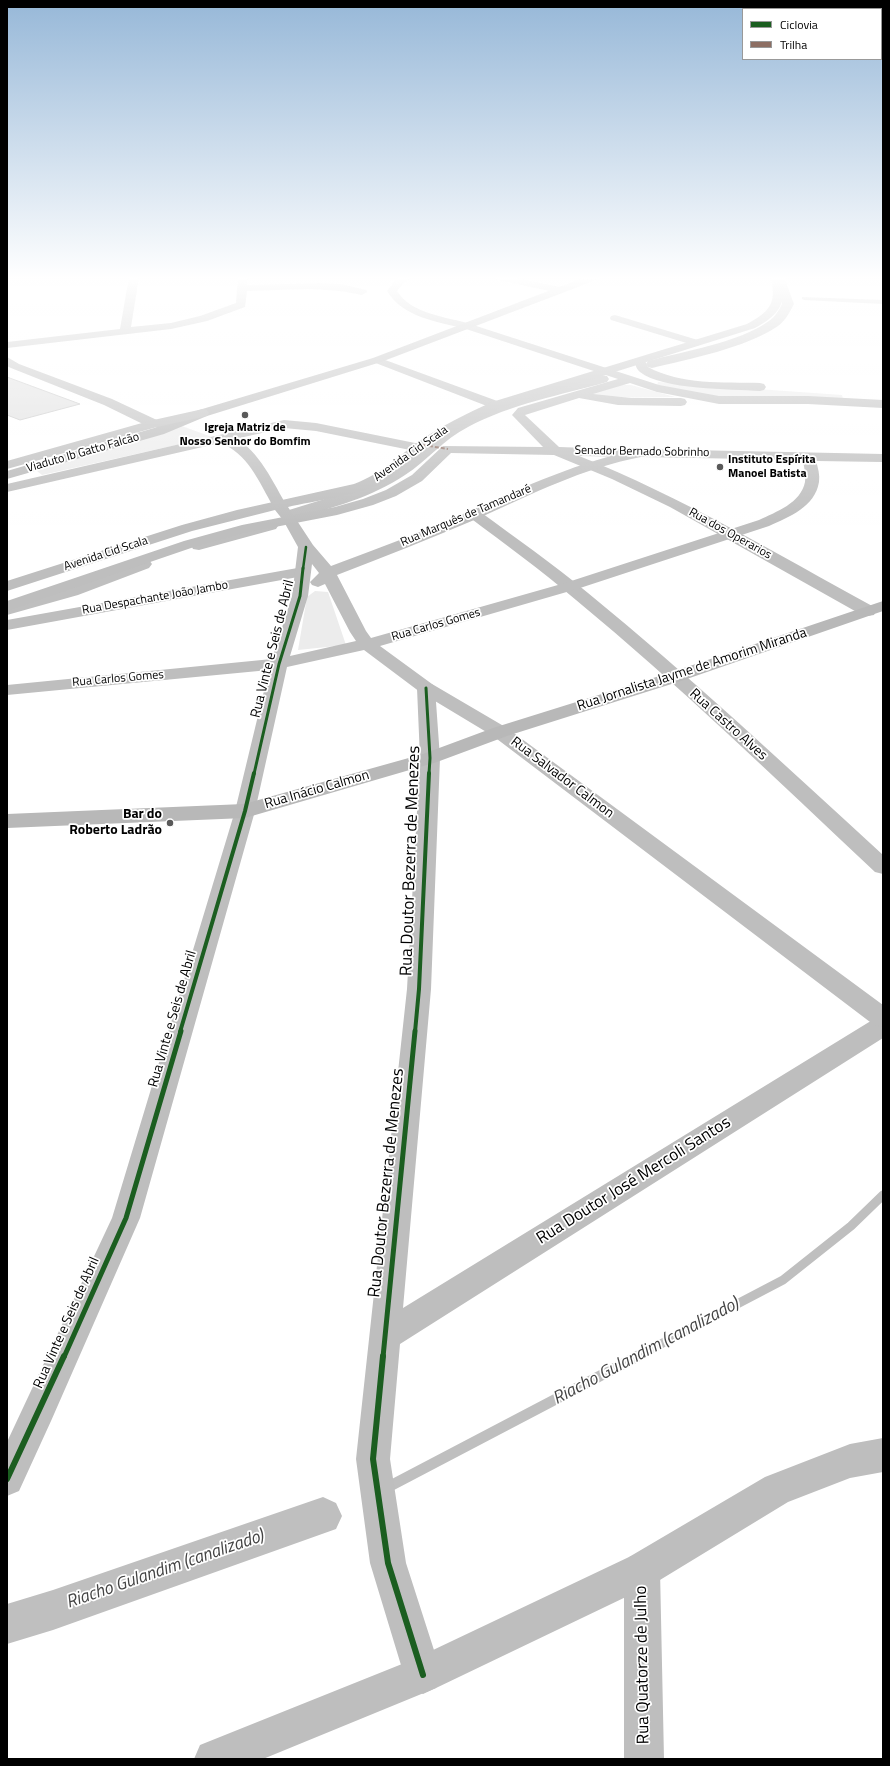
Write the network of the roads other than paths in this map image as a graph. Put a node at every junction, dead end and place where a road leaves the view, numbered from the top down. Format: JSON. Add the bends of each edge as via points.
{"nodes":[{"id":1,"x":567,"y":359,"type":"edge"},
{"id":2,"x":645,"y":359,"type":"edge"},
{"id":3,"x":7,"y":360,"type":"edge"},
{"id":4,"x":377,"y":360,"type":"joint"},
{"id":5,"x":640,"y":361,"type":"junction"},
{"id":6,"x":605,"y":371,"type":"junction"},
{"id":7,"x":632,"y":379,"type":"junction"},
{"id":8,"x":579,"y":394,"type":"junction"},
{"id":9,"x":883,"y":395,"type":"edge"},
{"id":10,"x":864,"y":398,"type":"junction"},
{"id":11,"x":719,"y":400,"type":"junction"},
{"id":12,"x":883,"y":404,"type":"edge"},
{"id":13,"x":496,"y":406,"type":"junction"},
{"id":14,"x":156,"y":427,"type":"junction"},
{"id":15,"x":223,"y":439,"type":"junction"},
{"id":16,"x":420,"y":448,"type":"junction"},
{"id":17,"x":448,"y":449,"type":"joint"},
{"id":18,"x":555,"y":451,"type":"junction"},
{"id":19,"x":641,"y":453,"type":"junction"},
{"id":20,"x":809,"y":456,"type":"junction"},
{"id":21,"x":883,"y":458,"type":"edge"},
{"id":22,"x":7,"y":464,"type":"edge"},
{"id":23,"x":588,"y":465,"type":"junction"},
{"id":24,"x":7,"y":475,"type":"edge"},
{"id":25,"x":7,"y":488,"type":"edge"},
{"id":26,"x":285,"y":512,"type":"junction"},
{"id":27,"x":474,"y":514,"type":"junction"},
{"id":28,"x":731,"y":534,"type":"junction"},
{"id":29,"x":306,"y":547,"type":"junction"},
{"id":30,"x":303,"y":572,"type":"junction"},
{"id":31,"x":328,"y":573,"type":"junction"},
{"id":32,"x":7,"y":586,"type":"edge"},
{"id":33,"x":571,"y":586,"type":"junction"},
{"id":34,"x":300,"y":596,"type":"junction"},
{"id":35,"x":7,"y":606,"type":"edge"},
{"id":36,"x":876,"y":609,"type":"edge"},
{"id":37,"x":7,"y":625,"type":"edge"},
{"id":38,"x":367,"y":644,"type":"junction"},
{"id":39,"x":279,"y":664,"type":"junction"},
{"id":40,"x":675,"y":677,"type":"junction"},
{"id":41,"x":426,"y":688,"type":"junction"},
{"id":42,"x":7,"y":690,"type":"edge"},
{"id":43,"x":500,"y":732,"type":"junction"},
{"id":44,"x":430,"y":758,"type":"junction"},
{"id":45,"x":245,"y":811,"type":"junction"},
{"id":46,"x":7,"y":821,"type":"edge"},
{"id":47,"x":883,"y":867,"type":"edge"},
{"id":48,"x":883,"y":1018,"type":"edge"},
{"id":49,"x":883,"y":1026,"type":"edge"},
{"id":50,"x":385,"y":1336,"type":"junction"},
{"id":51,"x":883,"y":1455,"type":"edge"},
{"id":52,"x":7,"y":1479,"type":"edge"},
{"id":53,"x":642,"y":1570,"type":"junction"},
{"id":54,"x":423,"y":1675,"type":"junction"},
{"id":55,"x":214,"y":1759,"type":"edge"},
{"id":56,"x":644,"y":1759,"type":"edge"}],
"edges":[{"from":1,"to":6,"type":"main road"},
{"from":2,"to":5,"type":"main road","name":"Avenida Cid Scala"},
{"from":3,"to":14,"type":"main road","via":[[15,366],[108,402]]},
{"from":4,"to":13,"type":"main road"},
{"from":4,"to":14,"type":"main road"},
{"from":5,"to":6,"type":"main road","name":"Avenida Cid Scala"},
{"from":5,"to":10,"type":"main road","via":[[646,371],[672,380]]},
{"from":6,"to":7,"type":"main road"},
{"from":6,"to":13,"type":"main road","name":"Avenida Cid Scala"},
{"from":7,"to":8,"type":"main road"},
{"from":7,"to":11,"type":"main road","via":[[668,391]]},
{"from":8,"to":11,"type":"main road","via":[[604,401],[621,402]]},
{"from":8,"to":18,"type":"main road","via":[[522,411],[518,415]]},
{"from":9,"to":10,"type":"main road"},
{"from":10,"to":11,"type":"main road"},
{"from":10,"to":12,"type":"main road"},
{"from":13,"to":16,"type":"main road","name":"Avenida Cid Scala","via":[[456,424]]},
{"from":14,"to":22,"type":"main road"},
{"from":14,"to":24,"type":"main road","name":"Viaduto Ib Gatto Falcão"},
{"from":15,"to":16,"type":"main road","via":[[268,427],[294,424]]},
{"from":15,"to":25,"type":"main road"},
{"from":15,"to":26,"type":"main road","name":"Rua Salvador Calmon","via":[[236,444],[248,455]]},
{"from":16,"to":26,"type":"main road","name":"Avenida Cid Scala","via":[[374,481]]},
{"from":17,"to":18,"type":"main road","name":"Senador Bernado Sobrinho"},
{"from":17,"to":26,"type":"main road","name":"Avenida Cid Scala","via":[[417,478],[391,493],[337,511]]},
{"from":18,"to":19,"type":"main road","name":"Senador Bernado Sobrinho"},
{"from":18,"to":23,"type":"main road","name":"Rua dos Operarios"},
{"from":19,"to":20,"type":"main road","name":"Senador Bernado Sobrinho"},
{"from":19,"to":23,"type":"main road","name":"Rua Marquês de Tamandaré"},
{"from":20,"to":21,"type":"main road","name":"Senador Bernado Sobrinho"},
{"from":20,"to":28,"type":"main road","name":"Rua Carlos Gomes","via":[[812,481],[810,491],[804,498],[781,515]]},
{"from":23,"to":27,"type":"main road","name":"Rua Marquês de Tamandaré"},
{"from":23,"to":28,"type":"main road","name":"Rua dos Operarios","via":[[617,476]]},
{"from":26,"to":29,"type":"main road","name":"Rua Salvador Calmon"},
{"from":26,"to":32,"type":"main road","name":"Avenida Cid Scala","via":[[237,514]]},
{"from":26,"to":35,"type":"main road","name":"Avenida Cid Scala","via":[[242,529],[189,544]]},
{"from":27,"to":31,"type":"main road","name":"Rua Marquês de Tamandaré"},
{"from":27,"to":33,"type":"main road","name":"Rua Castro Alves"},
{"from":28,"to":33,"type":"main road","name":"Rua Carlos Gomes"},
{"from":28,"to":36,"type":"main road","name":"Rua dos Operarios"},
{"from":29,"to":30,"type":"main road","name":"Rua Vinte e Seis de Abril"},
{"from":29,"to":31,"type":"main road","name":"Rua Salvador Calmon"},
{"from":30,"to":34,"type":"main road","name":"Rua Vinte e Seis de Abril"},
{"from":30,"to":37,"type":"main road","name":"Rua Despachante João Jambo"},
{"from":31,"to":34,"type":"main road","name":"Rua Marquês de Tamandaré"},
{"from":31,"to":38,"type":"main road","name":"Rua Salvador Calmon","via":[[358,632]]},
{"from":33,"to":38,"type":"main road","name":"Rua Carlos Gomes"},
{"from":33,"to":40,"type":"main road","name":"Rua Castro Alves"},
{"from":34,"to":39,"type":"main road","name":"Rua Vinte e Seis de Abril"},
{"from":36,"to":40,"type":"main road","name":"Rua Jornalista Jayme de Amorim Miranda"},
{"from":38,"to":39,"type":"main road","name":"Rua Carlos Gomes"},
{"from":38,"to":41,"type":"main road","name":"Rua Salvador Calmon"},
{"from":39,"to":42,"type":"main road","name":"Rua Carlos Gomes"},
{"from":39,"to":45,"type":"main road","name":"Rua Vinte e Seis de Abril"},
{"from":40,"to":43,"type":"main road","name":"Rua Jornalista Jayme de Amorim Miranda"},
{"from":40,"to":47,"type":"main road","name":"Rua Castro Alves"},
{"from":41,"to":43,"type":"main road","name":"Rua Salvador Calmon"},
{"from":41,"to":44,"type":"main road","name":"Rua Doutor Bezerra de Menezes"},
{"from":43,"to":44,"type":"main road","name":"Rua Inácio Calmon"},
{"from":43,"to":48,"type":"main road","name":"Rua Salvador Calmon"},
{"from":44,"to":45,"type":"main road","name":"Rua Inácio Calmon"},
{"from":44,"to":50,"type":"main road","name":"Rua Doutor Bezerra de Menezes","via":[[419,989]]},
{"from":45,"to":46,"type":"main road","name":"Rua Inácio Calmon"},
{"from":45,"to":52,"type":"main road","name":"Rua Vinte e Seis de Abril","via":[[126,1218]]},
{"from":49,"to":50,"type":"main road","name":"Rua Doutor José Mercoli Santos"},
{"from":50,"to":54,"type":"main road","name":"Rua Doutor Bezerra de Menezes","via":[[373,1459],[388,1563]]},
{"from":51,"to":53,"type":"main road","via":[[850,1460],[777,1489]]},
{"from":53,"to":54,"type":"main road"},
{"from":53,"to":56,"type":"main road","name":"Rua Quatorze de Julho"},
{"from":54,"to":55,"type":"main road"}]}
